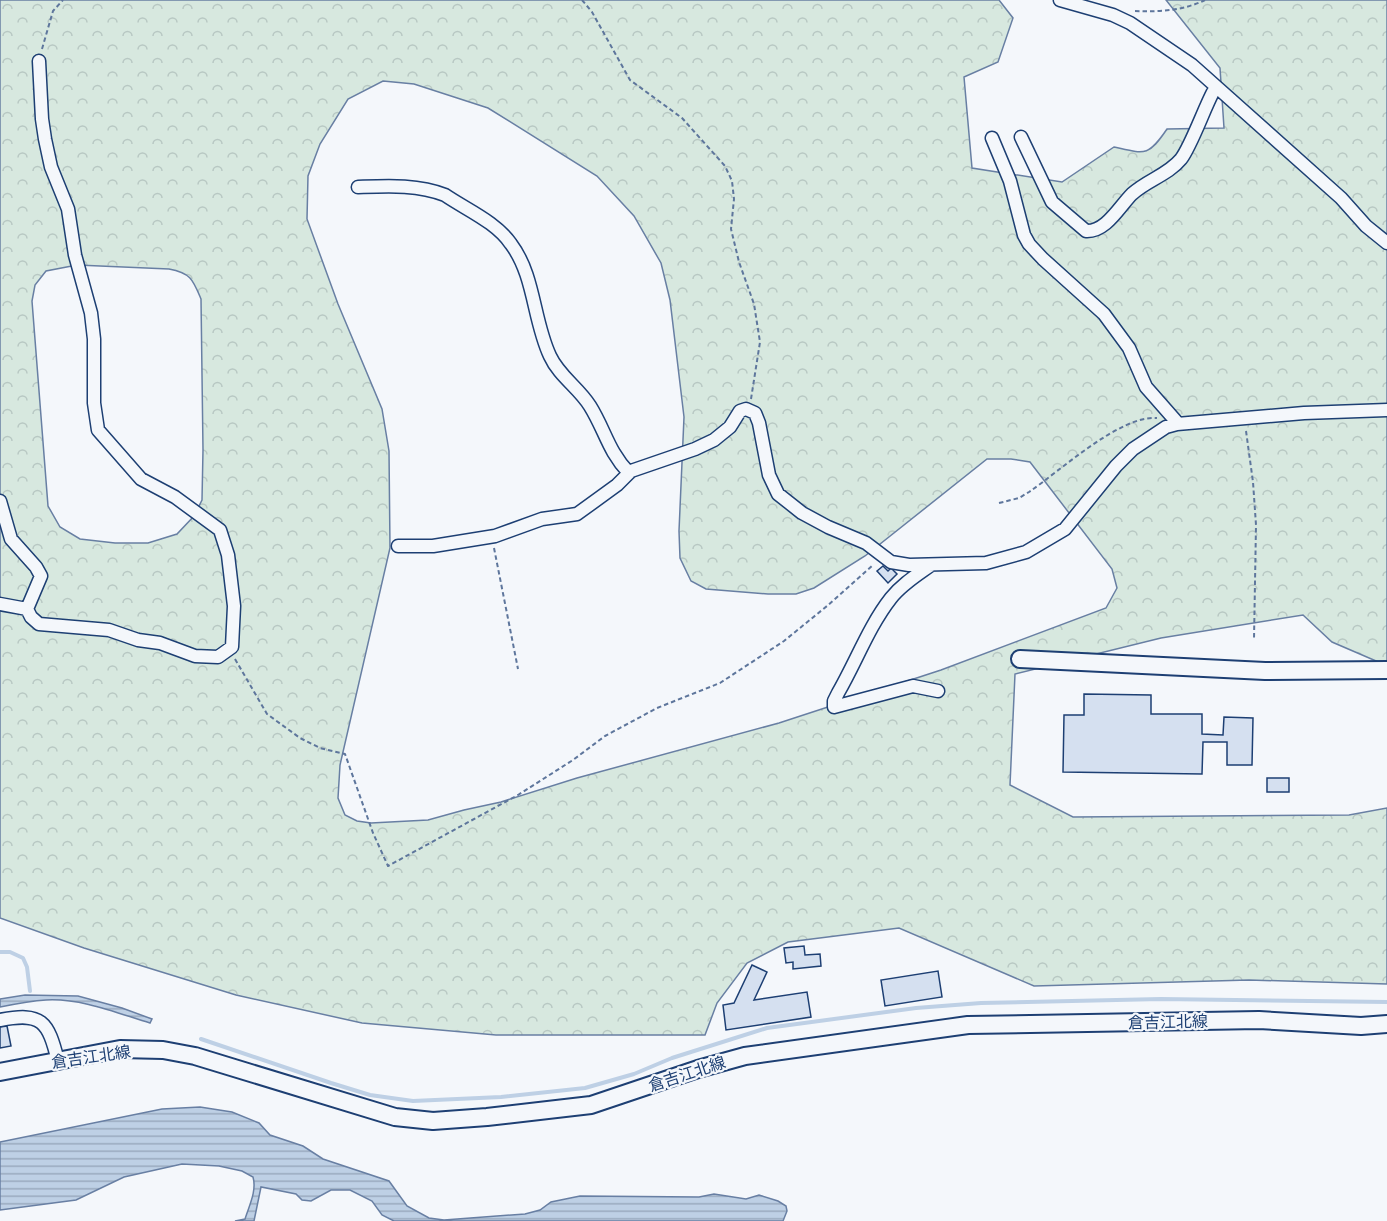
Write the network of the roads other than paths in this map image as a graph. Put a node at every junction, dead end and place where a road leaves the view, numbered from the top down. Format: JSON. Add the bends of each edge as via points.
{"nodes":[{"id":1,"x":1060,"y":0,"type":"edge"},
{"id":2,"x":39,"y":61,"type":"road end"},
{"id":3,"x":1216,"y":88,"type":"junction"},
{"id":4,"x":1021,"y":137,"type":"dead end"},
{"id":5,"x":992,"y":138,"type":"dead end"},
{"id":6,"x":358,"y":187,"type":"dead end"},
{"id":7,"x":1387,"y":243,"type":"edge"},
{"id":8,"x":1387,"y":410,"type":"edge"},
{"id":9,"x":1176,"y":422,"type":"junction"},
{"id":10,"x":629,"y":473,"type":"junction"},
{"id":11,"x":0,"y":501,"type":"edge"},
{"id":12,"x":398,"y":546,"type":"dead end"},
{"id":13,"x":932,"y":565,"type":"junction"},
{"id":14,"x":0,"y":604,"type":"edge"},
{"id":15,"x":27,"y":609,"type":"junction"},
{"id":16,"x":1020,"y":658,"type":"dead end"},
{"id":17,"x":1387,"y":670,"type":"edge"},
{"id":18,"x":938,"y":691,"type":"dead end"},
{"id":19,"x":0,"y":1020,"type":"edge"},
{"id":20,"x":1387,"y":1024,"type":"edge"},
{"id":21,"x":58,"y":1060,"type":"junction"},
{"id":22,"x":0,"y":1072,"type":"edge"}],
"edges":[{"from":1,"to":3,"type":"street","via":[[1131,23],[1192,65]]},
{"from":2,"to":15,"type":"street","via":[[45,139],[51,167],[68,209],[75,255],[91,313],[98,430],[141,479],[175,497],[220,530],[228,555],[234,606],[232,647],[218,657],[195,656],[160,642],[138,640],[109,630],[39,624]]},
{"from":3,"to":4,"type":"street","via":[[1182,158],[1141,186],[1103,226],[1092,231],[1086,231],[1052,202]]},
{"from":3,"to":7,"type":"street"},
{"from":5,"to":9,"type":"street","via":[[1029,244],[1104,314],[1129,348],[1146,387]]},
{"from":6,"to":10,"type":"street","via":[[436,191],[499,229],[524,267],[550,357],[590,406],[614,455]]},
{"from":8,"to":9,"type":"street"},
{"from":9,"to":13,"type":"street","via":[[1133,449],[1065,529],[1053,537],[1006,559]]},
{"from":10,"to":12,"type":"street","via":[[577,514],[542,519],[491,537],[433,546]]},
{"from":10,"to":13,"type":"street","via":[[714,440],[746,409],[755,413],[769,475],[778,494],[789,504],[866,543],[891,562]]},
{"from":11,"to":15,"type":"street","via":[[11,539],[41,576]]},
{"from":13,"to":18,"type":"street","via":[[892,597],[834,707],[913,686]]},
{"from":14,"to":15,"type":"street"},
{"from":16,"to":17,"type":"main road","via":[[1265,671]]},
{"from":19,"to":21,"type":"street","via":[[21,1016],[37,1019],[48,1028]]},
{"from":20,"to":21,"type":"main road","name":"倉吉江北線","via":[[1259,1020],[968,1024],[746,1056],[591,1105],[433,1121],[395,1117],[195,1056],[163,1050],[120,1049]]},
{"from":21,"to":22,"type":"main road","name":"倉吉江北線"}]}
